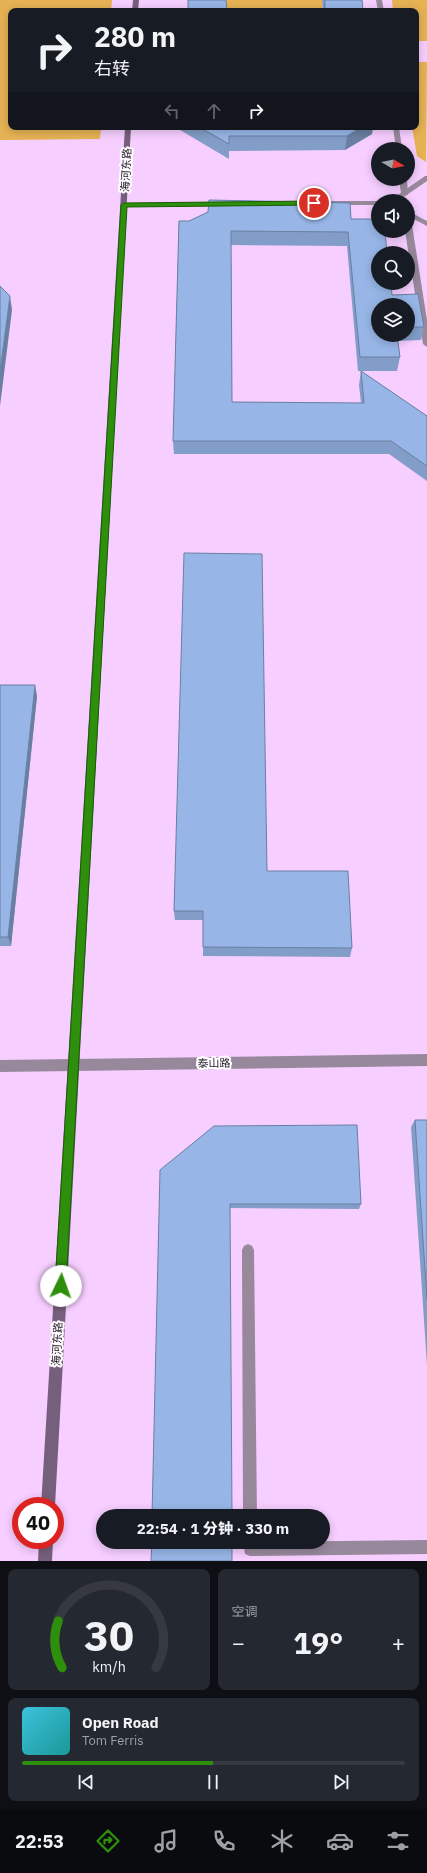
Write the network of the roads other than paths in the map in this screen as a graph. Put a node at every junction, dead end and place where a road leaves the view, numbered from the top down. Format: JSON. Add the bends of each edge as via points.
{"nodes":[{"id":1,"x":128,"y":130,"type":"edge"},
{"id":2,"x":396,"y":130,"type":"edge"},
{"id":3,"x":398,"y":142,"type":"edge"},
{"id":4,"x":427,"y":178,"type":"edge"},
{"id":5,"x":404,"y":186,"type":"edge"},
{"id":6,"x":405,"y":193,"type":"joint"},
{"id":7,"x":322,"y":203,"type":"edge"},
{"id":8,"x":371,"y":203,"type":"edge"},
{"id":9,"x":227,"y":204,"type":"edge"},
{"id":10,"x":124,"y":205,"type":"junction"},
{"id":11,"x":415,"y":217,"type":"edge"},
{"id":12,"x":427,"y":224,"type":"edge"},
{"id":13,"x":410,"y":238,"type":"edge"},
{"id":14,"x":427,"y":344,"type":"edge"},
{"id":15,"x":427,"y":1060,"type":"edge"},
{"id":16,"x":0,"y":1066,"type":"edge"},
{"id":17,"x":74,"y":1066,"type":"junction"},
{"id":18,"x":248,"y":1250,"type":"dead end"},
{"id":19,"x":49,"y":1497,"type":"edge"},
{"id":20,"x":250,"y":1509,"type":"edge"},
{"id":21,"x":427,"y":1547,"type":"edge"},
{"id":22,"x":330,"y":1548,"type":"edge"},
{"id":23,"x":46,"y":1549,"type":"edge"},
{"id":24,"x":45,"y":1561,"type":"edge"}],
"edges":[{"from":1,"to":10,"type":"street","name":"海河东路"},
{"from":2,"to":3,"type":"street"},
{"from":4,"to":6,"type":"street"},
{"from":5,"to":6,"type":"street"},
{"from":7,"to":8,"type":"street"},
{"from":9,"to":10,"type":"street"},
{"from":10,"to":17,"type":"street","name":"海河东路"},
{"from":11,"to":12,"type":"street"},
{"from":13,"to":14,"type":"street"},
{"from":15,"to":17,"type":"street","name":"泰山路"},
{"from":16,"to":17,"type":"street","name":"泰山路"},
{"from":17,"to":19,"type":"street","name":"海河东路"},
{"from":18,"to":20,"type":"street"},
{"from":21,"to":22,"type":"street"},
{"from":23,"to":24,"type":"street"}]}
